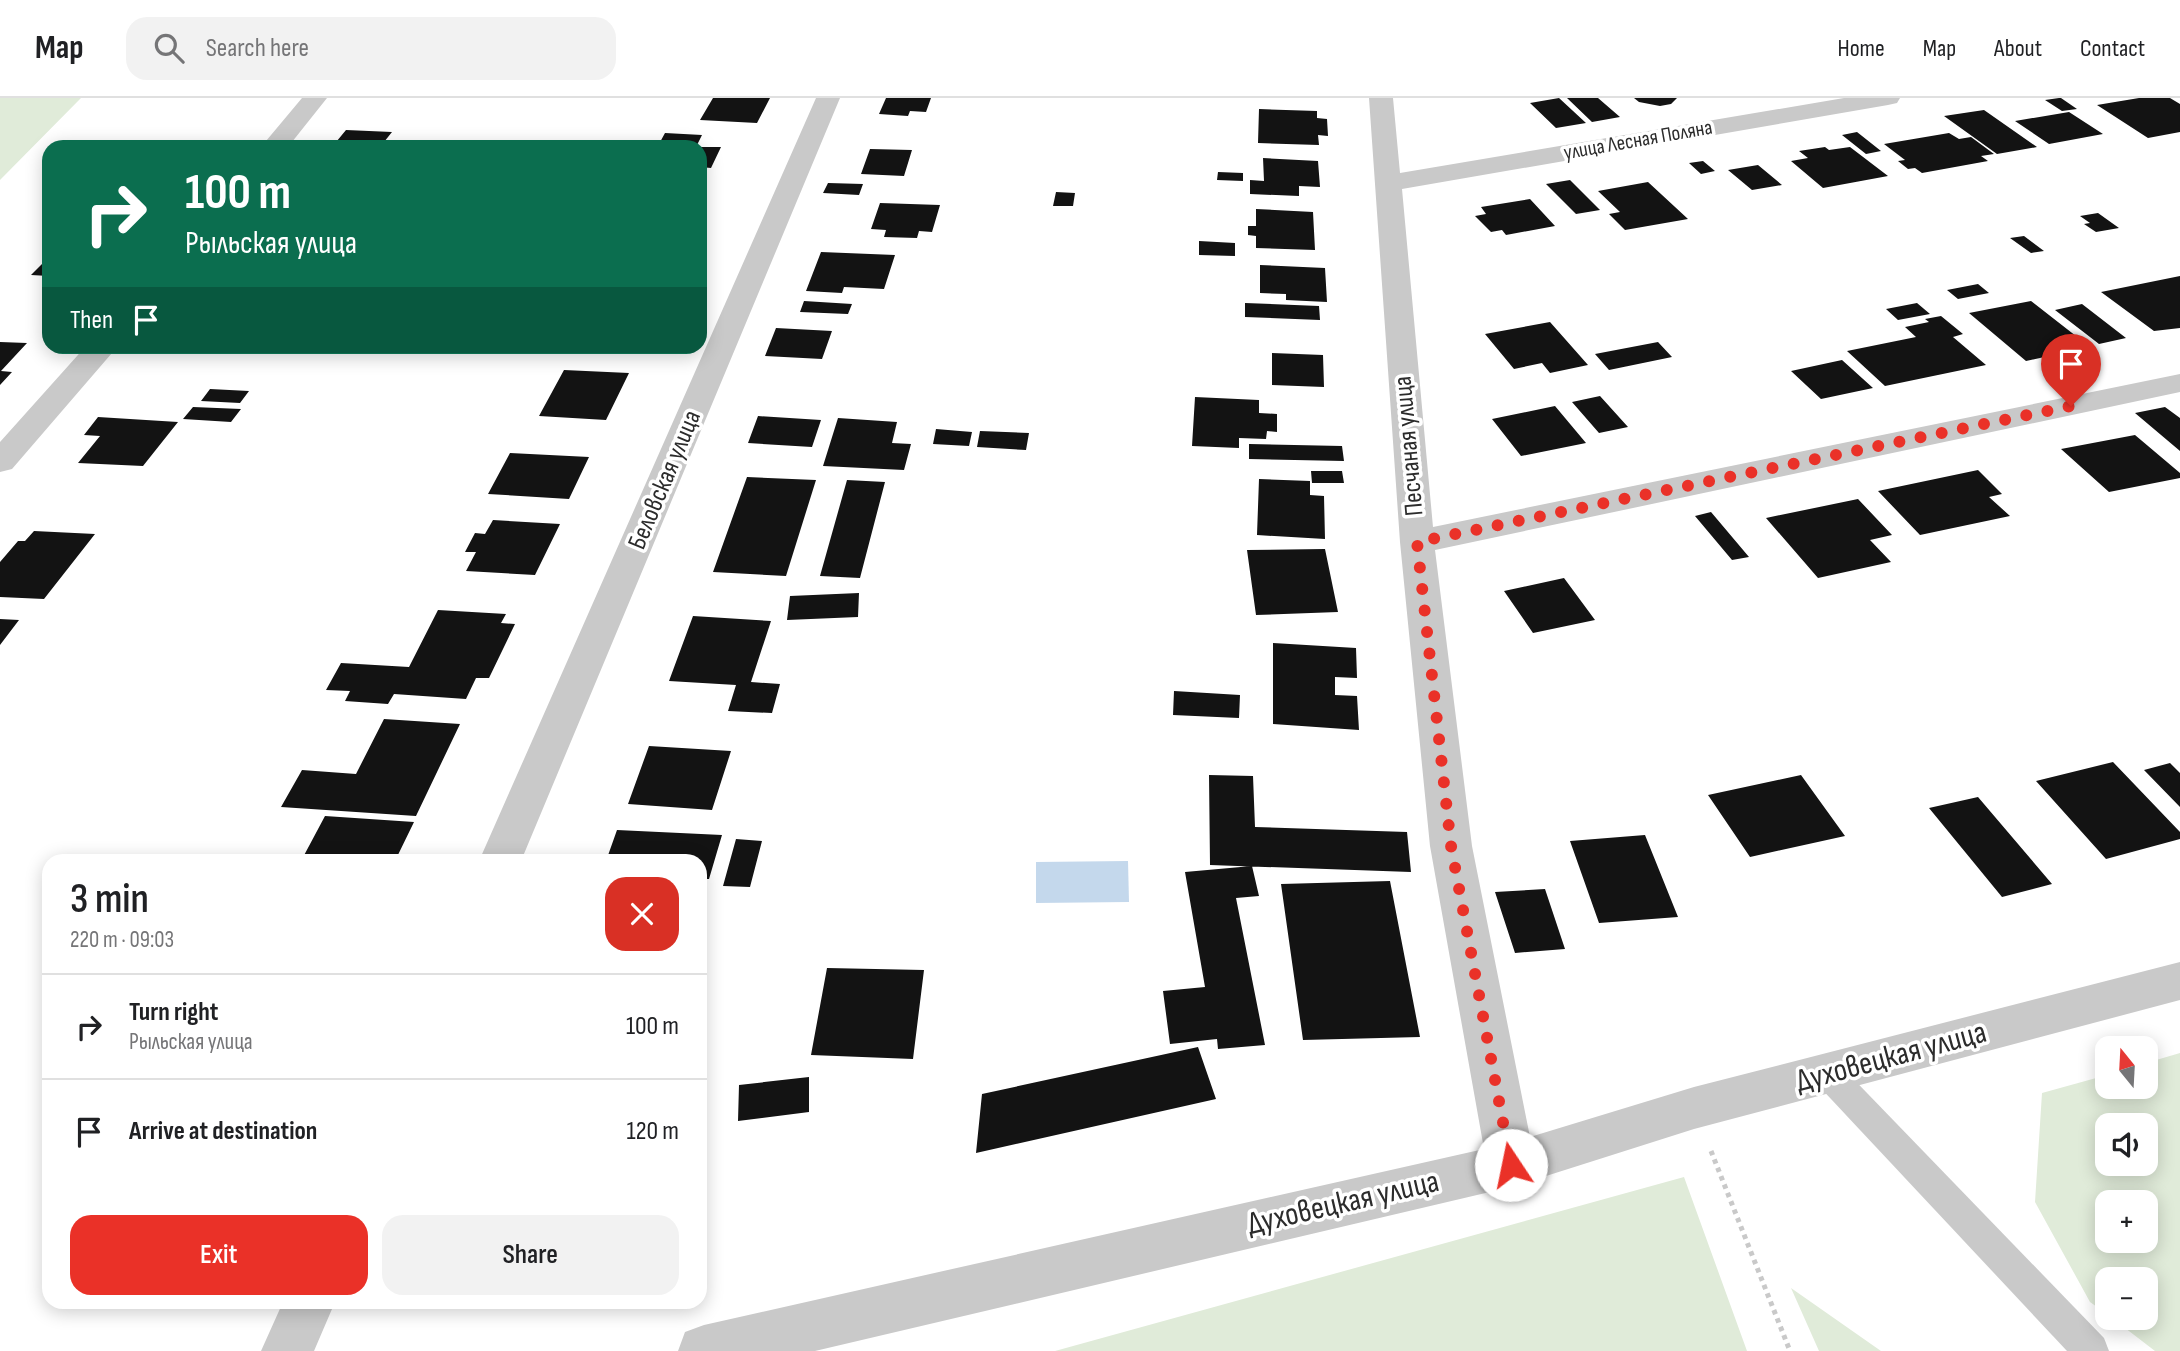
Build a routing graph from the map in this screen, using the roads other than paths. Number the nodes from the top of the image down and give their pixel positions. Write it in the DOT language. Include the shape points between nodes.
graph roads {
  1 [pos="316,98"];
  2 [pos="828,98"];
  3 [pos="1381,98"];
  4 [pos="1888,98"];
  5 [pos="280,140"];
  6 [pos="1388,183"];
  7 [pos="96,354"];
  8 [pos="2180,383"];
  9 [pos="0,462"];
  10 [pos="1417,542"];
  11 [pos="503,854"];
  12 [pos="2180,981"];
  13 [pos="1827,1073"];
  14 [pos="1511,1165"];
  15 [pos="306,1309"];
  16 [pos="287,1351"];
  17 [pos="704,1351"];
  18 [pos="2091,1351"];
  1 -- 5 [label="street"];
  2 -- 11 [label="street, Беловская улица"];
  3 -- 6 [label="street, Песчаная улица"];
  4 -- 6 [label="street, улица Лесная Поляна"];
  6 -- 10 [label="street, Песчаная улица"];
  7 -- 9 [label="street"];
  8 -- 10 [label="street"];
  10 -- 14 [label="street, Песчаная улица" via="1451,846"];
  12 -- 13 [label="street, Духовецкая улица"];
  13 -- 14 [label="street, Духовецкая улица" via="1694,1108"];
  13 -- 18 [label="lane"];
  14 -- 17 [label="street, Духовецкая улица"];
  15 -- 16 [label="street"];
}
